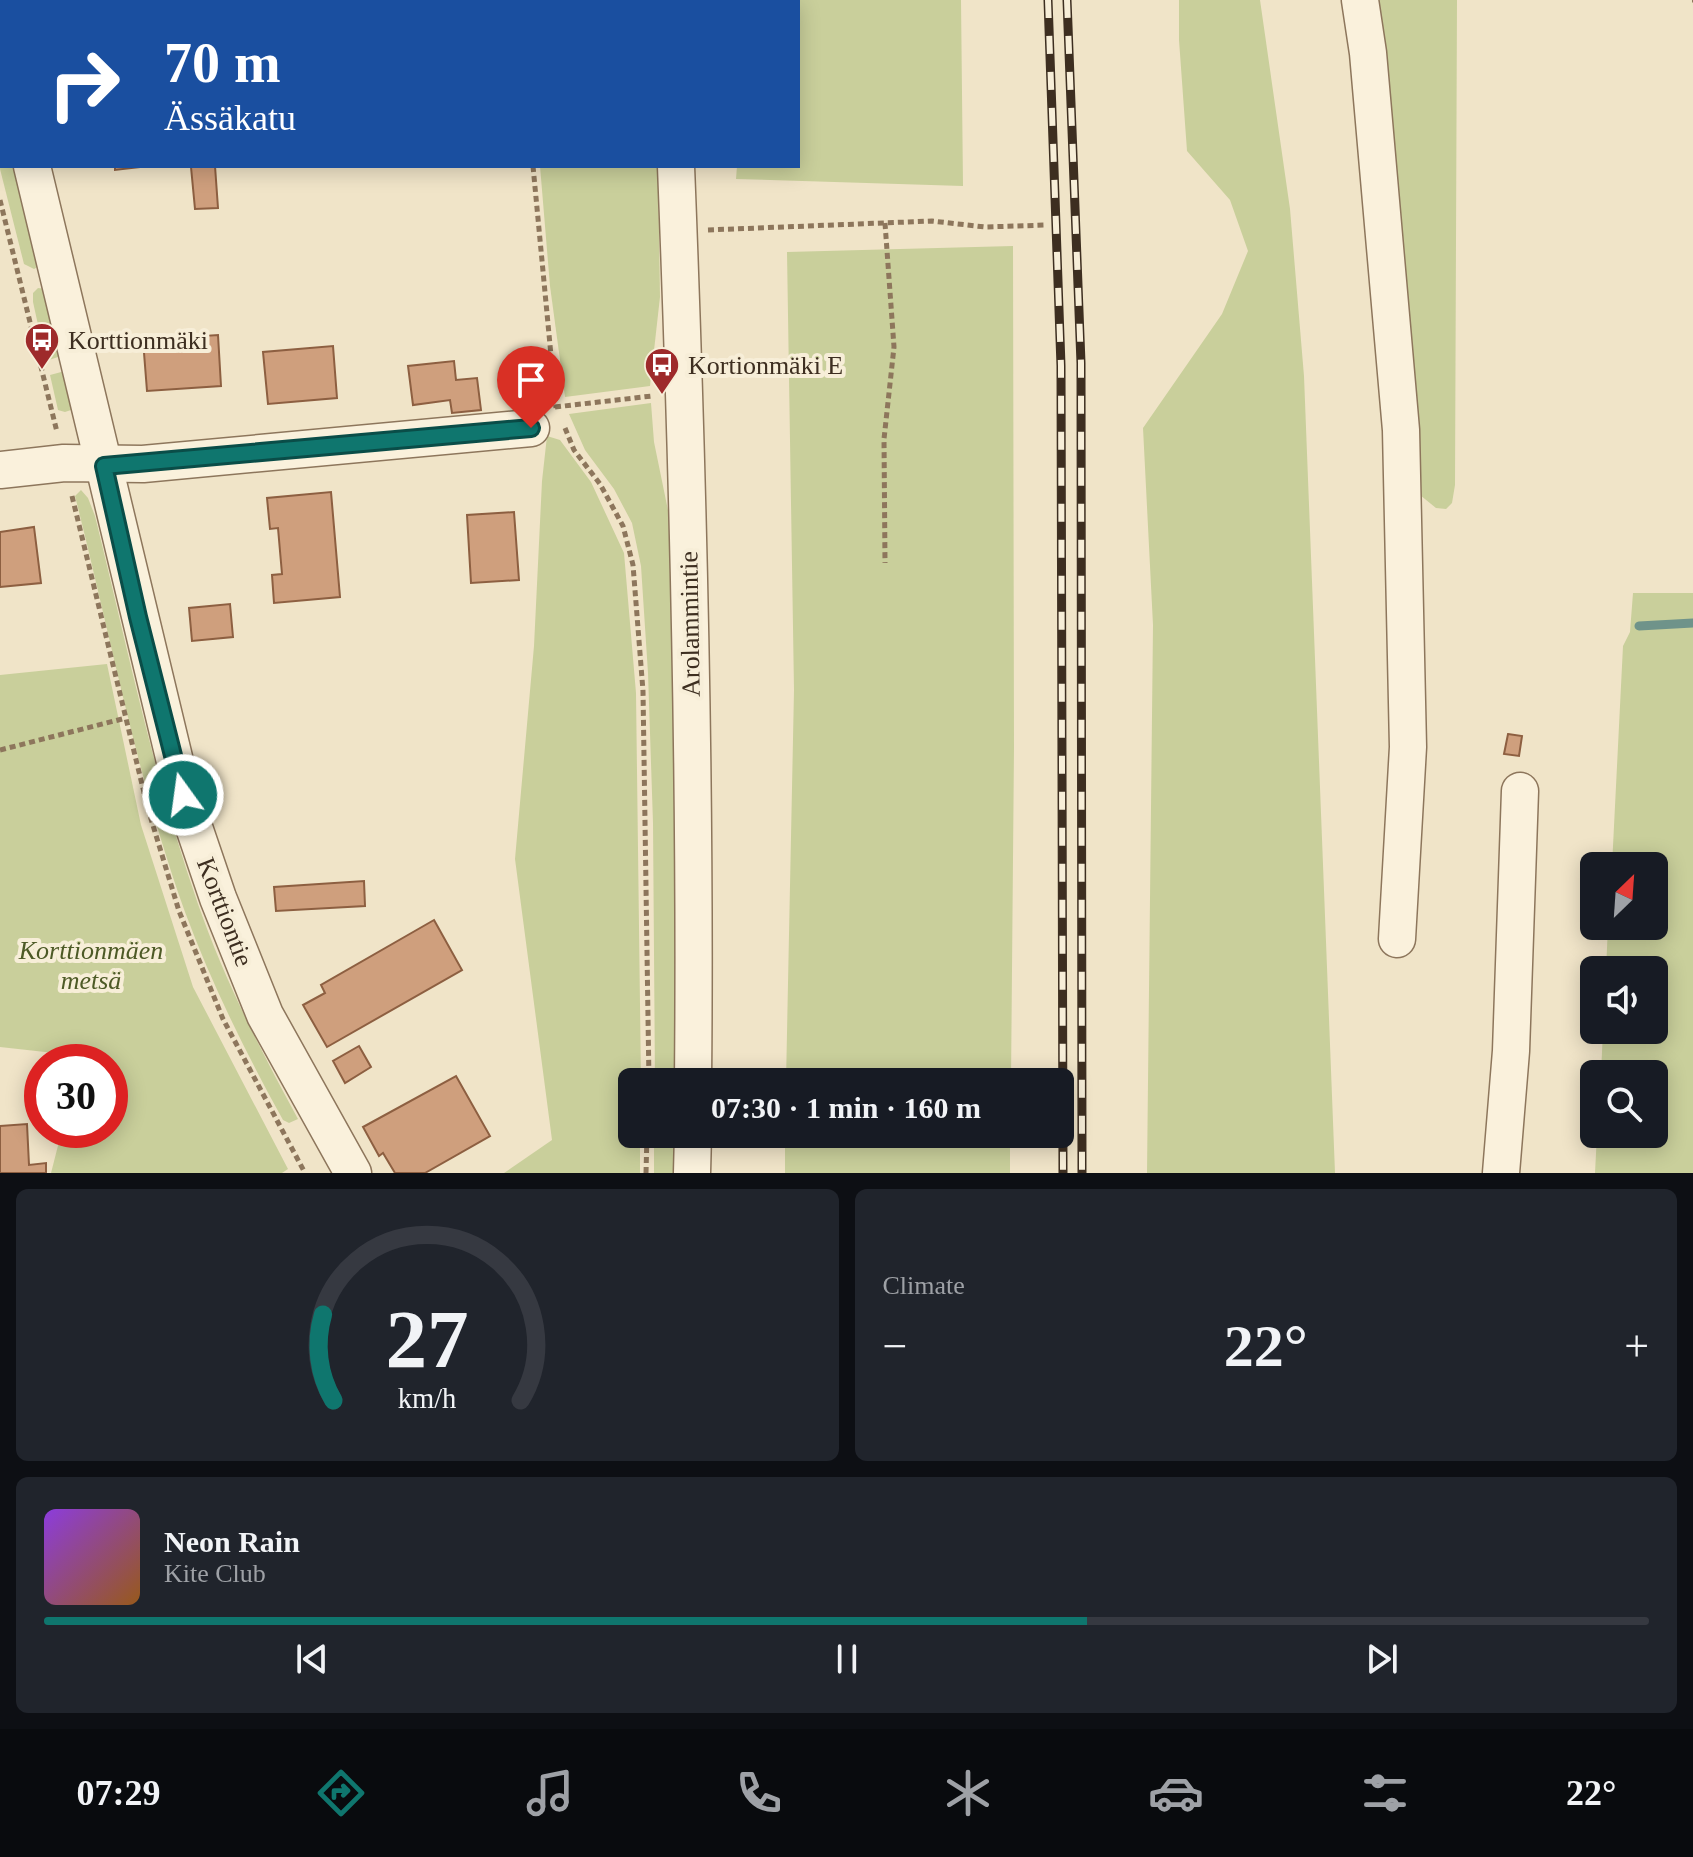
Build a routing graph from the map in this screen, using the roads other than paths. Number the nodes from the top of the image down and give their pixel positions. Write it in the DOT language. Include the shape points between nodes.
graph roads {
  1 [pos="1360,0"];
  2 [pos="32,168"];
  3 [pos="676,168"];
  4 [pos="543,417"];
  5 [pos="104,466"];
  6 [pos="0,470"];
  7 [pos="1520,791"];
  8 [pos="1397,939"];
  9 [pos="693,1068"];
  10 [pos="693,1148"];
  11 [pos="343,1169"];
  12 [pos="692,1173"];
  13 [pos="1501,1173"];
  1 -- 8 [label="street" via="1401,430 1408,747"];
  2 -- 5 [label="street, Korttiontie"];
  3 -- 9 [label="street, Arolammintie" via="692,688"];
  4 -- 5 [label="street"];
  5 -- 6 [label="street" via="64,463"];
  5 -- 11 [label="street, Korttiontie" via="183,795 218,898 265,1015"];
  7 -- 13 [label="street"];
  10 -- 12 [label="street"];
}
